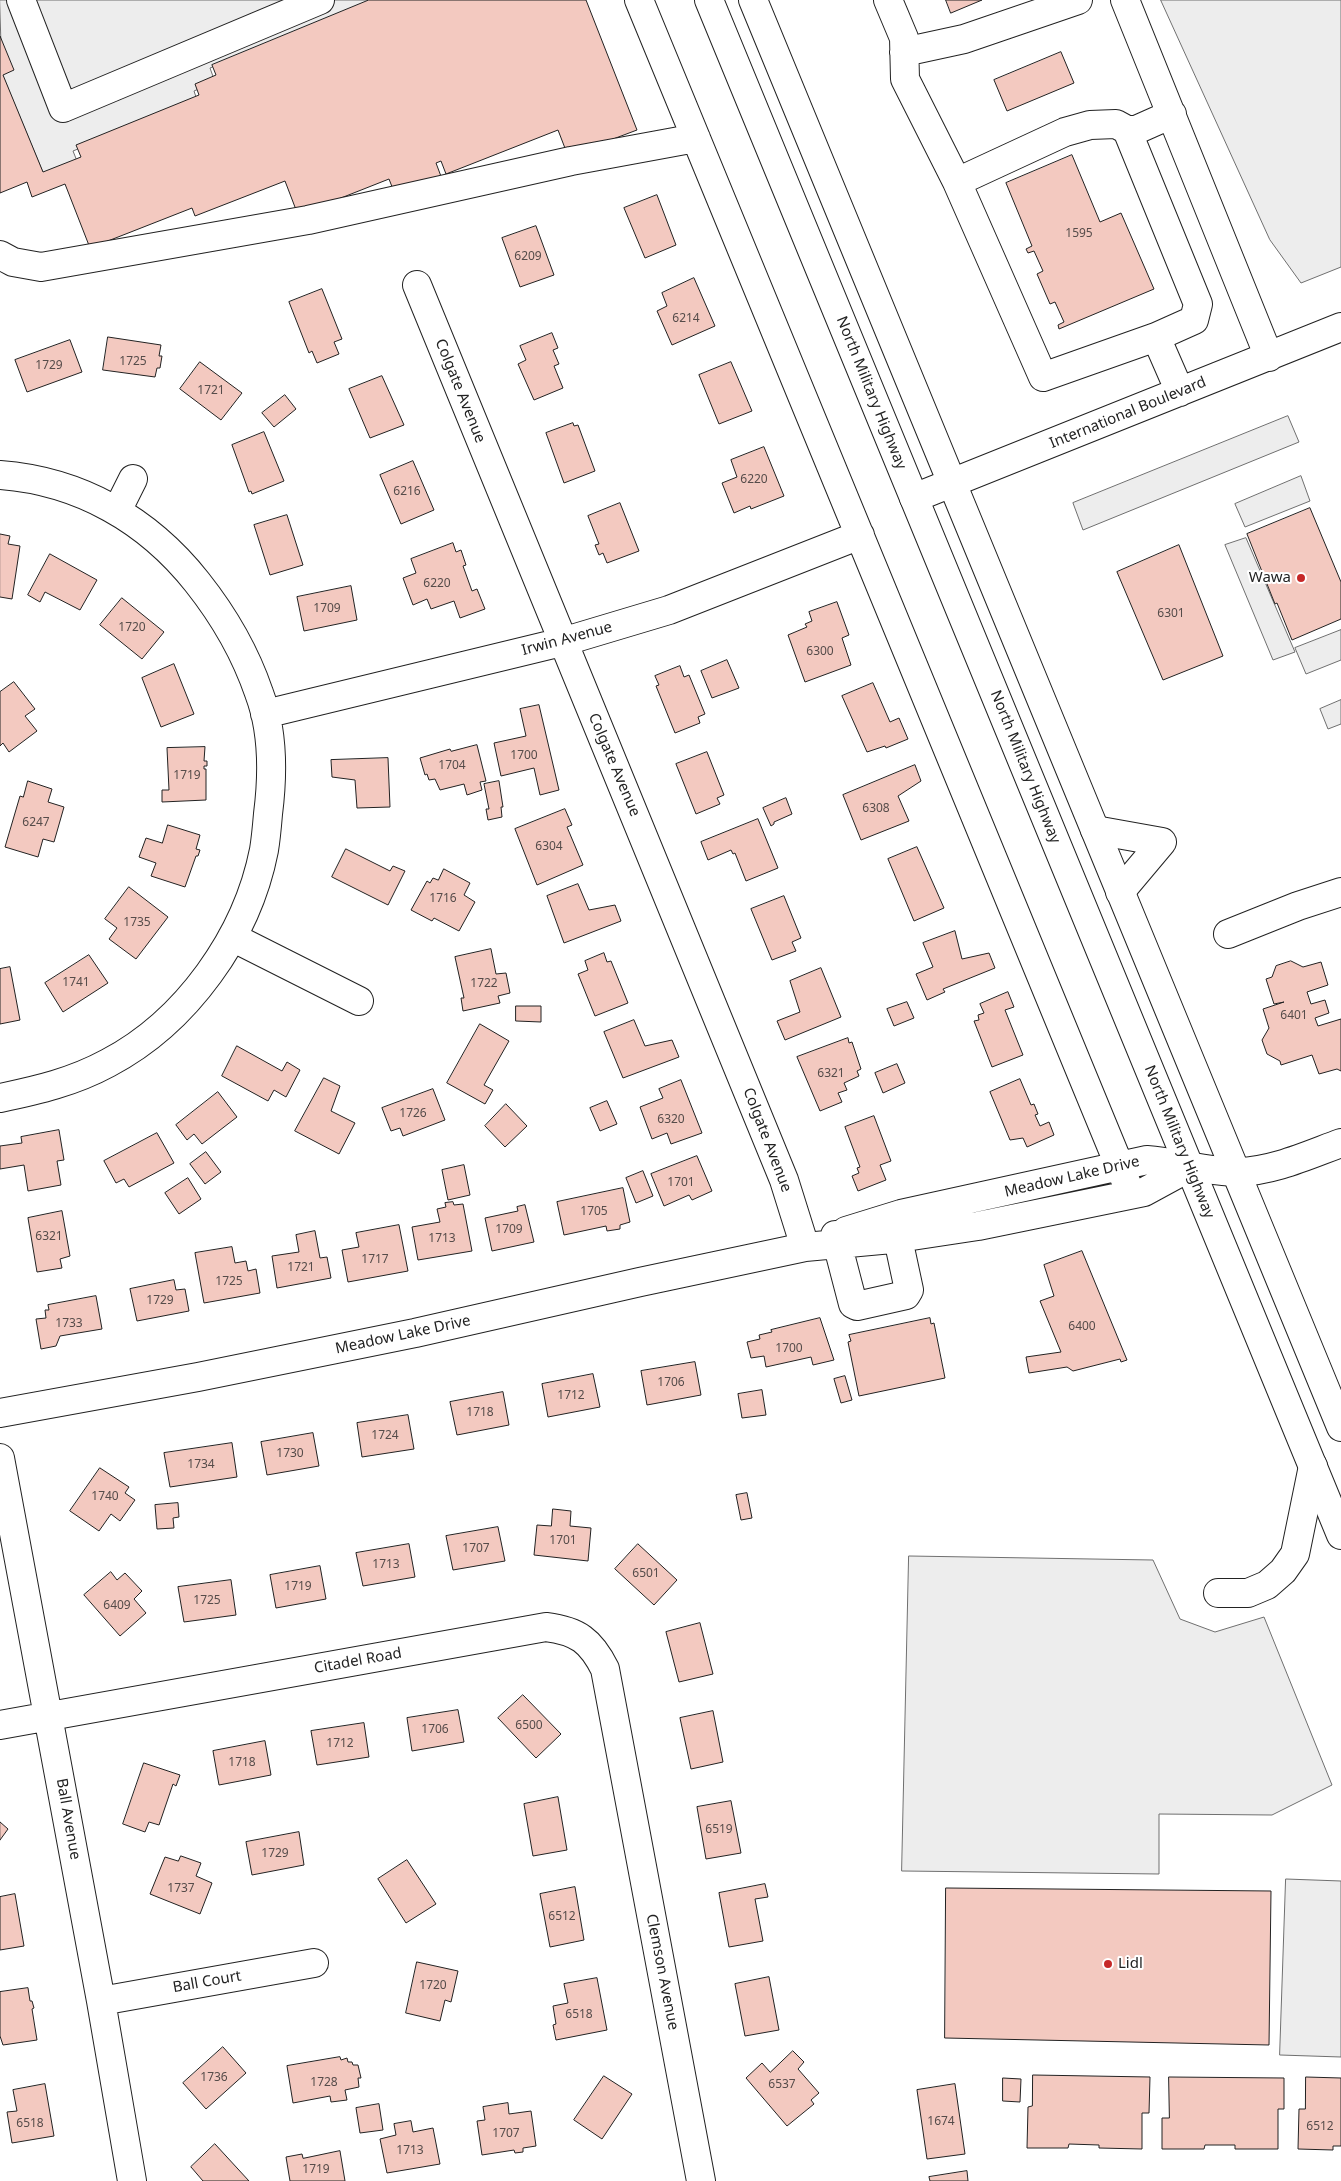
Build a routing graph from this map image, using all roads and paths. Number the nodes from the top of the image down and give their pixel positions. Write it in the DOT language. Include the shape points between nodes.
graph roads {
  1 [pos="21,0"];
  2 [pos="320,0"];
  3 [pos="639,0"];
  4 [pos="709,0"];
  5 [pos="753,0"];
  6 [pos="888,0"];
  7 [pos="1078,0"];
  8 [pos="1125,0"];
  9 [pos="904,52"];
  10 [pos="1172,114"];
  11 [pos="1127,130"];
  12 [pos="696,138"];
  13 [pos="957,182"];
  14 [pos="0,255"];
  15 [pos="417,285"];
  16 [pos="1341,327"];
  17 [pos="1156,337"];
  18 [pos="1269,357"];
  19 [pos="1180,392"];
  20 [pos="0,475"];
  21 [pos="133,479"];
  22 [pos="952,482"];
  23 [pos="914,498"];
  24 [pos="117,511"];
  25 [pos="860,535"];
  26 [pos="562,642"];
  27 [pos="265,714"];
  28 [pos="1095,830"];
  29 [pos="1120,892"];
  30 [pos="1341,892"];
  31 [pos="1228,934"];
  32 [pos="232,937"];
  33 [pos="359,1001"];
  34 [pos="0,1098"];
  35 [pos="1341,1143"];
  36 [pos="1119,1166"];
  37 [pos="1190,1166"];
  38 [pos="1236,1172"];
  39 [pos="1131,1194"];
  40 [pos="896,1227"];
  41 [pos="836,1239"];
  42 [pos="805,1247"];
  43 [pos="0,1413"];
  44 [pos="1341,1427"];
  45 [pos="0,1458"];
  46 [pos="1313,1466"];
  47 [pos="1341,1534"];
  48 [pos="1218,1593"];
  49 [pos="49,1716"];
  50 [pos="0,1725"];
  51 [pos="623,1763"];
  52 [pos="314,1963"];
  53 [pos="101,2001"];
  54 [pos="132,2181"];
  55 [pos="701,2181"];
  1 -- 2 [label="street" via="63,108"];
  3 -- 12 [label="street"];
  4 -- 23 [label="street, North Military Highway"];
  5 -- 22 [label="street"];
  6 -- 9 [label="street" via="904,38"];
  7 -- 9 [label="street" via="964,39"];
  8 -- 10 [label="street"];
  9 -- 13 [label="street" via="905,80"];
  10 -- 11 [label="street" via="1136,130"];
  10 -- 18 [label="street"];
  11 -- 13 [label="street" via="1116,124 1099,124 1065,132"];
  11 -- 17 [label="street" via="1198,304 1194,320"];
  12 -- 14 [label="street" via="571,161 308,220 41,267 12,262"];
  12 -- 25 [label="street"];
  13 -- 17 [label="street" via="1043,377"];
  15 -- 26 [label="street, Colgate Avenue"];
  16 -- 18 [label="street, International Boulevard"];
  17 -- 19 [label="street"];
  18 -- 19 [label="street, International Boulevard"];
  19 -- 22 [label="street, International Boulevard"];
  20 -- 24 [label="street" via="52,484"];
  21 -- 24 [label="street"];
  22 -- 23 [label="street, International Boulevard"];
  22 -- 28 [label="street"];
  23 -- 37 [label="street, North Military Highway"];
  24 -- 27 [label="street" via="149,532 185,566 216,605 241,648"];
  25 -- 26 [label="street, Irwin Avenue" via="669,610"];
  25 -- 36 [label="street"];
  26 -- 27 [label="street, Irwin Avenue"];
  26 -- 42 [label="street, Colgate Avenue" via="781,1171"];
  27 -- 32 [label="street" via="271,789 264,850 252,892"];
  28 -- 29 [label="street"];
  28 -- 29 [label="street" via="1162,842"];
  29 -- 38 [label="street"];
  30 -- 31 [label="street"];
  32 -- 33 [label="street"];
  32 -- 34 [label="street" via="206,977 178,1011 146,1039 79,1078"];
  35 -- 38 [label="street" via="1280,1165"];
  36 -- 37 [label="street, Meadow Lake Drive" via="1147,1160"];
  36 -- 39 [label="street"];
  36 -- 40 [label="street, Meadow Lake Drive"];
  37 -- 38 [label="street"];
  37 -- 39 [label="street, Meadow Lake Drive" via="1144,1192"];
  37 -- 46 [label="street, North Military Highway"];
  38 -- 44 [label="street"];
  39 -- 40 [label="street, Meadow Lake Drive" via="978,1226"];
  40 -- 41 [label="street, Meadow Lake Drive"];
  40 -- 41 [label="street" via="909,1290 906,1295 857,1306 853,1304"];
  41 -- 42 [label="street, Meadow Lake Drive"];
  42 -- 43 [label="street, Meadow Lake Drive" via="406,1335"];
  45 -- 49 [label="street, Ball Avenue"];
  46 -- 47 [label="street, North Military Highway"];
  46 -- 48 [label="street" via="1295,1554 1284,1571 1267,1585 1248,1593"];
  49 -- 50 [label="street, Citadel Road"];
  49 -- 51 [label="street, Citadel Road" via="546,1627 566,1630 583,1638 597,1652 605,1669"];
  49 -- 53 [label="street, Ball Avenue"];
  51 -- 55 [label="street, Clemson Avenue"];
  52 -- 53 [label="street, Ball Court"];
  53 -- 54 [label="street, Ball Avenue"];
}
